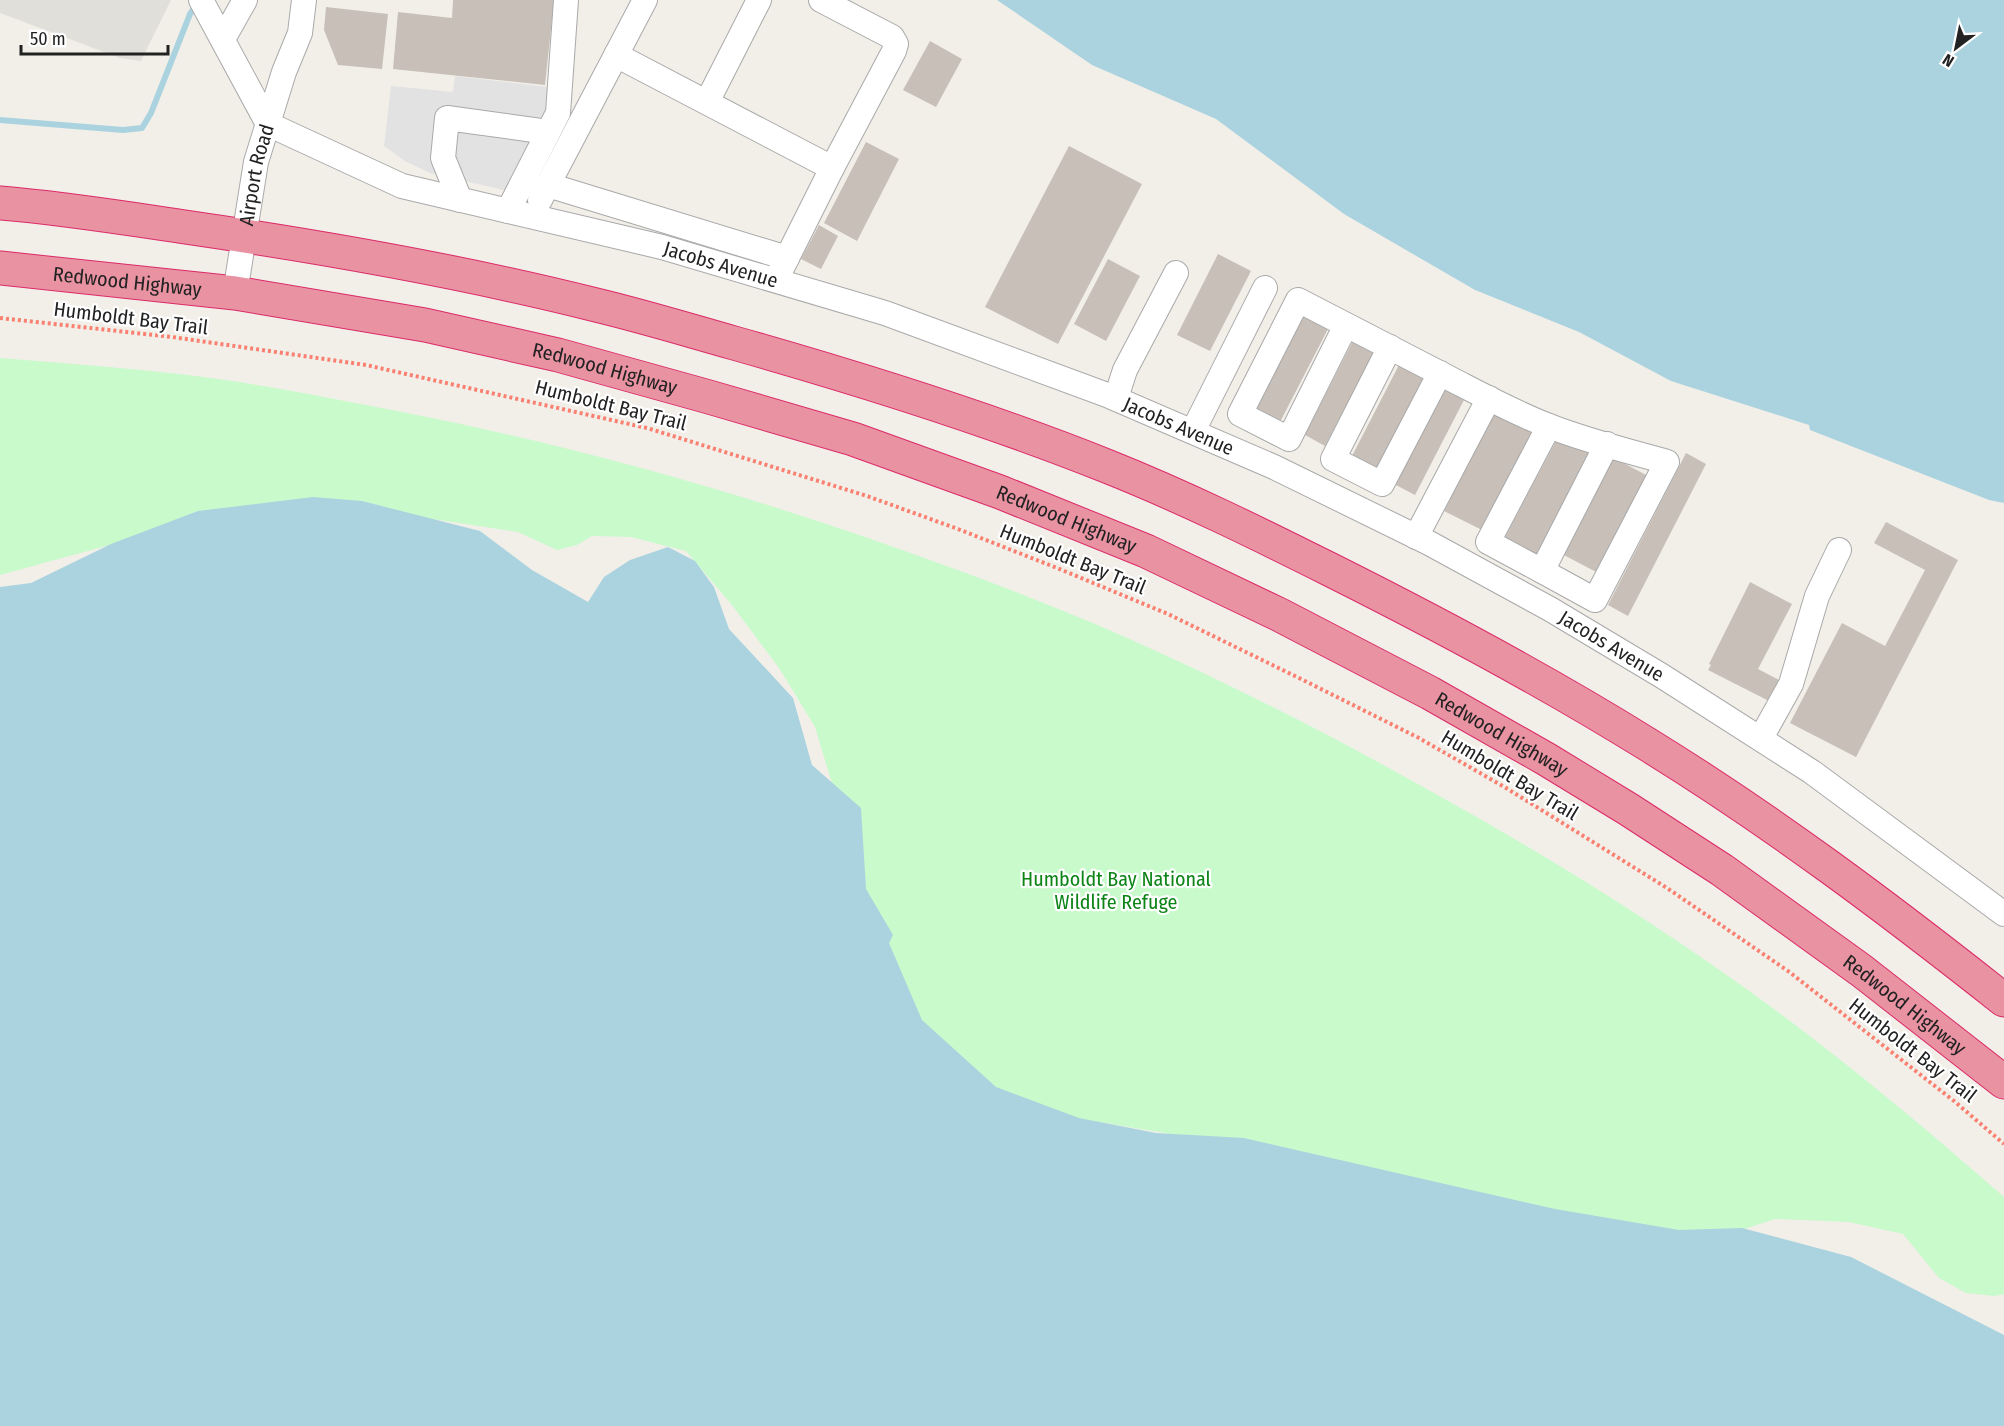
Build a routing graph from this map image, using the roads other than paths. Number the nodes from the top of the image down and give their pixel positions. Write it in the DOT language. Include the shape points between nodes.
graph roads {
  1 [pos="201,0"];
  2 [pos="245,0"];
  3 [pos="304,0"];
  4 [pos="566,0"];
  5 [pos="645,0"];
  6 [pos="759,0"];
  7 [pos="821,0"];
  8 [pos="219,31"];
  9 [pos="616,55"];
  10 [pos="707,102"];
  11 [pos="268,124"];
  12 [pos="549,132"];
  13 [pos="832,168"];
  14 [pos="548,185"];
  15 [pos="460,200"];
  16 [pos="0,202"];
  17 [pos="620,207"];
  18 [pos="507,211"];
  19 [pos="531,217"];
  20 [pos="697,230"];
  21 [pos="244,235"];
  22 [pos="613,236"];
  23 [pos="690,255"];
  24 [pos="787,258"];
  25 [pos="0,268"];
  26 [pos="1176,273"];
  27 [pos="776,280"];
  28 [pos="1265,288"];
  29 [pos="235,293"];
  30 [pos="1346,325"];
  31 [pos="1390,347"];
  32 [pos="1440,373"];
  33 [pos="1116,398"];
  34 [pos="1489,398"];
  35 [pos="1549,426"];
  36 [pos="1193,431"];
  37 [pos="1607,444"];
  38 [pos="1416,537"];
  39 [pos="1839,550"];
  40 [pos="1542,571"];
  41 [pos="1761,738"];
  42 [pos="2004,914"];
  43 [pos="2004,1000"];
  44 [pos="2004,1082"];
  1 -- 8 [label="street, Airport Road"];
  2 -- 8 [label="street"];
  3 -- 11 [label="street" via="300,33"];
  4 -- 12 [label="street" via="558,113"];
  5 -- 9 [label="street"];
  6 -- 10 [label="street"];
  7 -- 13 [label="street" via="892,37 896,44"];
  8 -- 11 [label="street, Airport Road"];
  9 -- 10 [label="street"];
  9 -- 14 [label="street"];
  10 -- 13 [label="street"];
  11 -- 15 [label="street, Jacobs Avenue" via="402,186"];
  11 -- 21 [label="street, Airport Road" via="256,162"];
  12 -- 15 [label="street" via="447,118 443,158"];
  12 -- 18 [label="street"];
  13 -- 24 [label="street"];
  14 -- 17 [label="street"];
  14 -- 19 [label="street"];
  15 -- 18 [label="street, Jacobs Avenue"];
  16 -- 21 [label="highway"];
  17 -- 20 [label="street"];
  17 -- 22 [label="street"];
  18 -- 19 [label="street, Jacobs Avenue"];
  19 -- 22 [label="street, Jacobs Avenue"];
  20 -- 23 [label="street"];
  20 -- 24 [label="street"];
  21 -- 29 [label="street, Airport Road"];
  21 -- 43 [label="highway" via="419,265 596,305 826,369 981,419 1112,468 1244,526 1394,601 1516,666 1648,744 1796,842"];
  22 -- 23 [label="street, Jacobs Avenue"];
  23 -- 27 [label="street, Jacobs Avenue"];
  24 -- 27 [label="street"];
  25 -- 29 [label="highway, Redwood Highway"];
  26 -- 33 [label="street" via="1125,370"];
  27 -- 33 [label="street, Jacobs Avenue" via="885,313"];
  28 -- 36 [label="street"];
  29 -- 44 [label="highway, Redwood Highway" via="425,325 558,355 710,397 853,439 1146,551 1419,687 1628,809 1797,924"];
  30 -- 30 [label="street" via="1298,300 1240,414 1289,439"];
  30 -- 31 [label="street"];
  31 -- 32 [label="street"];
  31 -- 32 [label="street" via="1333,459 1382,484"];
  32 -- 34 [label="street"];
  33 -- 36 [label="street, Jacobs Avenue"];
  34 -- 35 [label="street"];
  34 -- 38 [label="street"];
  35 -- 37 [label="street"];
  35 -- 40 [label="street" via="1488,542"];
  36 -- 38 [label="street, Jacobs Avenue"];
  37 -- 40 [label="street"];
  37 -- 40 [label="street" via="1667,462 1595,600"];
  38 -- 41 [label="street, Jacobs Avenue" via="1550,609"];
  39 -- 41 [label="street" via="1816,596 1791,684"];
  41 -- 42 [label="street, Jacobs Avenue"];
}
